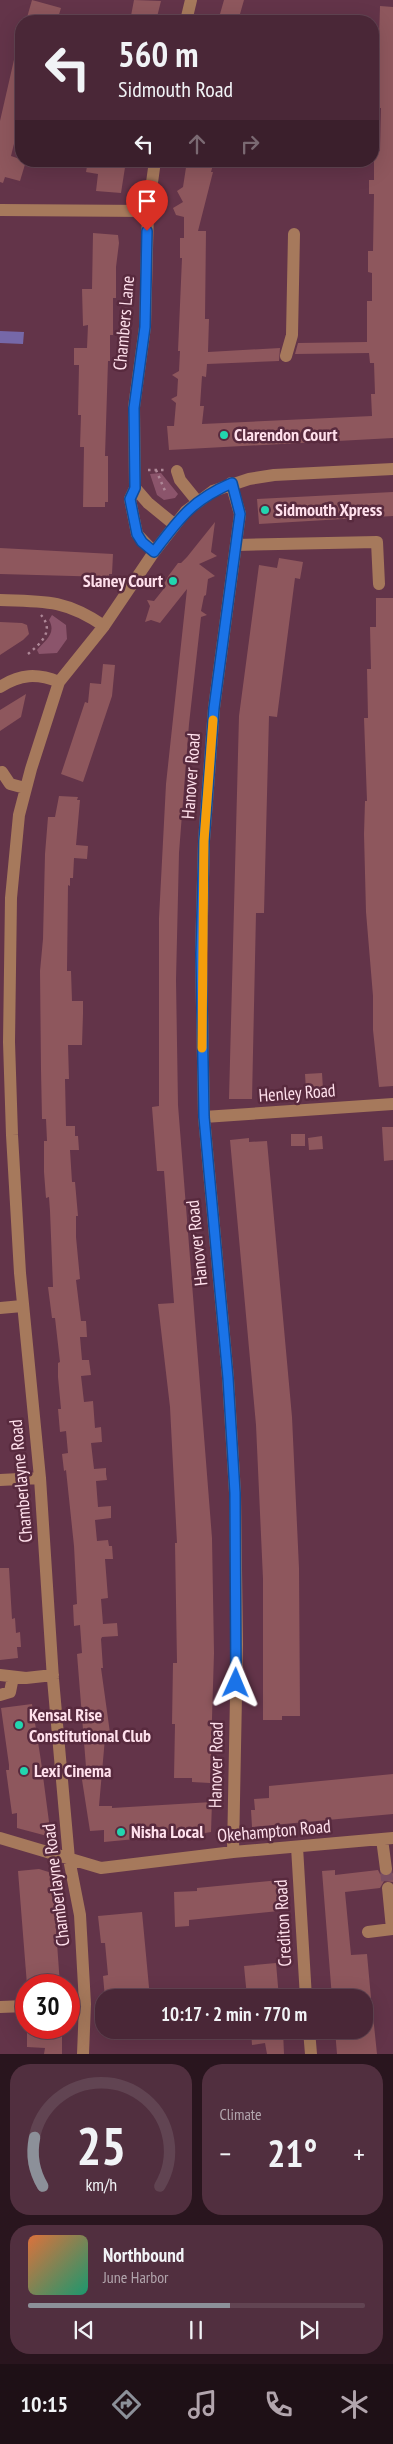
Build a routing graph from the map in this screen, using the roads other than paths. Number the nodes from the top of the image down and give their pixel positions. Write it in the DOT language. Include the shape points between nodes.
graph roads {
  1 [pos="191,0"];
  2 [pos="187,15"];
  3 [pos="154,167"];
  4 [pos="0,210"];
  5 [pos="148,211"];
  6 [pos="294,234"];
  7 [pos="286,356"];
  8 [pos="393,469"];
  9 [pos="173,471"];
  10 [pos="232,483"];
  11 [pos="135,488"];
  12 [pos="197,501"];
  13 [pos="148,503"];
  14 [pos="132,513"];
  15 [pos="175,525"];
  16 [pos="236,545"];
  17 [pos="154,552"];
  18 [pos="379,584"];
  19 [pos="0,600"];
  20 [pos="104,626"];
  21 [pos="59,682"];
  22 [pos="0,687"];
  23 [pos="2,772"];
  24 [pos="25,788"];
  25 [pos="393,1104"];
  26 [pos="204,1117"];
  27 [pos="6,1136"];
  28 [pos="22,1306"];
  29 [pos="0,1308"];
  30 [pos="40,1478"];
  31 [pos="0,1480"];
  32 [pos="0,1675"];
  33 [pos="53,1675"];
  34 [pos="13,1677"];
  35 [pos="0,1695"];
  36 [pos="0,1838"];
  37 [pos="388,1838"];
  38 [pos="297,1847"];
  39 [pos="233,1852"];
  40 [pos="69,1859"];
  41 [pos="386,1869"];
  42 [pos="388,1888"];
  43 [pos="368,1932"];
  44 [pos="305,1989"];
  45 [pos="80,2004"];
  46 [pos="85,2004"];
  47 [pos="0,2006"];
  48 [pos="15,2006"];
  49 [pos="310,2039"];
  50 [pos="83,2054"];
  51 [pos="311,2054"];
  1 -- 2 [label="street"];
  3 -- 5 [label="street, Chambers Lane"];
  4 -- 5 [label="street"];
  5 -- 11 [label="street, Chambers Lane" via="145,327 134,415"];
  6 -- 7 [label="street" via="292,335"];
  8 -- 10 [label="street" via="274,475"];
  9 -- 12 [label="street"];
  10 -- 12 [label="street"];
  10 -- 16 [label="street, Hanover Road" via="240,514"];
  11 -- 13 [label="street"];
  11 -- 14 [label="street, Chambers Lane" via="130,499"];
  12 -- 15 [label="street, Chamberlayne Road"];
  13 -- 14 [label="street"];
  13 -- 15 [label="street"];
  14 -- 17 [label="street, Chambers Lane" via="137,534"];
  15 -- 17 [label="street, Chamberlayne Road"];
  16 -- 18 [label="street" via="377,542"];
  16 -- 26 [label="street, Hanover Road" via="214,708 204,841 201,954"];
  17 -- 20 [label="street, Chamberlayne Road"];
  19 -- 20 [label="street" via="64,604"];
  20 -- 21 [label="street, Chamberlayne Road"];
  21 -- 22 [label="street" via="29,675"];
  21 -- 24 [label="street, Chamberlayne Road"];
  23 -- 24 [label="street" via="10,784"];
  24 -- 27 [label="street, Chamberlayne Road" via="19,814 11,898"];
  25 -- 26 [label="street, Henley Road"];
  26 -- 39 [label="street, Hanover Road" via="235,1493 237,1644"];
  27 -- 28 [label="street, Chamberlayne Road"];
  28 -- 29 [label="street"];
  28 -- 30 [label="street, Chamberlayne Road"];
  30 -- 31 [label="street"];
  30 -- 33 [label="street, Chamberlayne Road"];
  32 -- 34 [label="street"];
  33 -- 34 [label="street"];
  33 -- 40 [label="street, Chamberlayne Road"];
  34 -- 35 [label="street" via="10,1692"];
  36 -- 40 [label="street, Okehampton Road"];
  37 -- 38 [label="street, Okehampton Road"];
  37 -- 41 [label="street"];
  38 -- 39 [label="street, Okehampton Road"];
  38 -- 44 [label="street, Crediton Road"];
  39 -- 40 [label="street, Okehampton Road" via="101,1868"];
  40 -- 46 [label="street, Chamberlayne Road" via="80,1915"];
  42 -- 43 [label="street" via="392,1929"];
  45 -- 46 [label="street"];
  46 -- 50 [label="street, Chamberlayne Road"];
  47 -- 48 [label="street"];
  49 -- 51 [label="street"];
}
